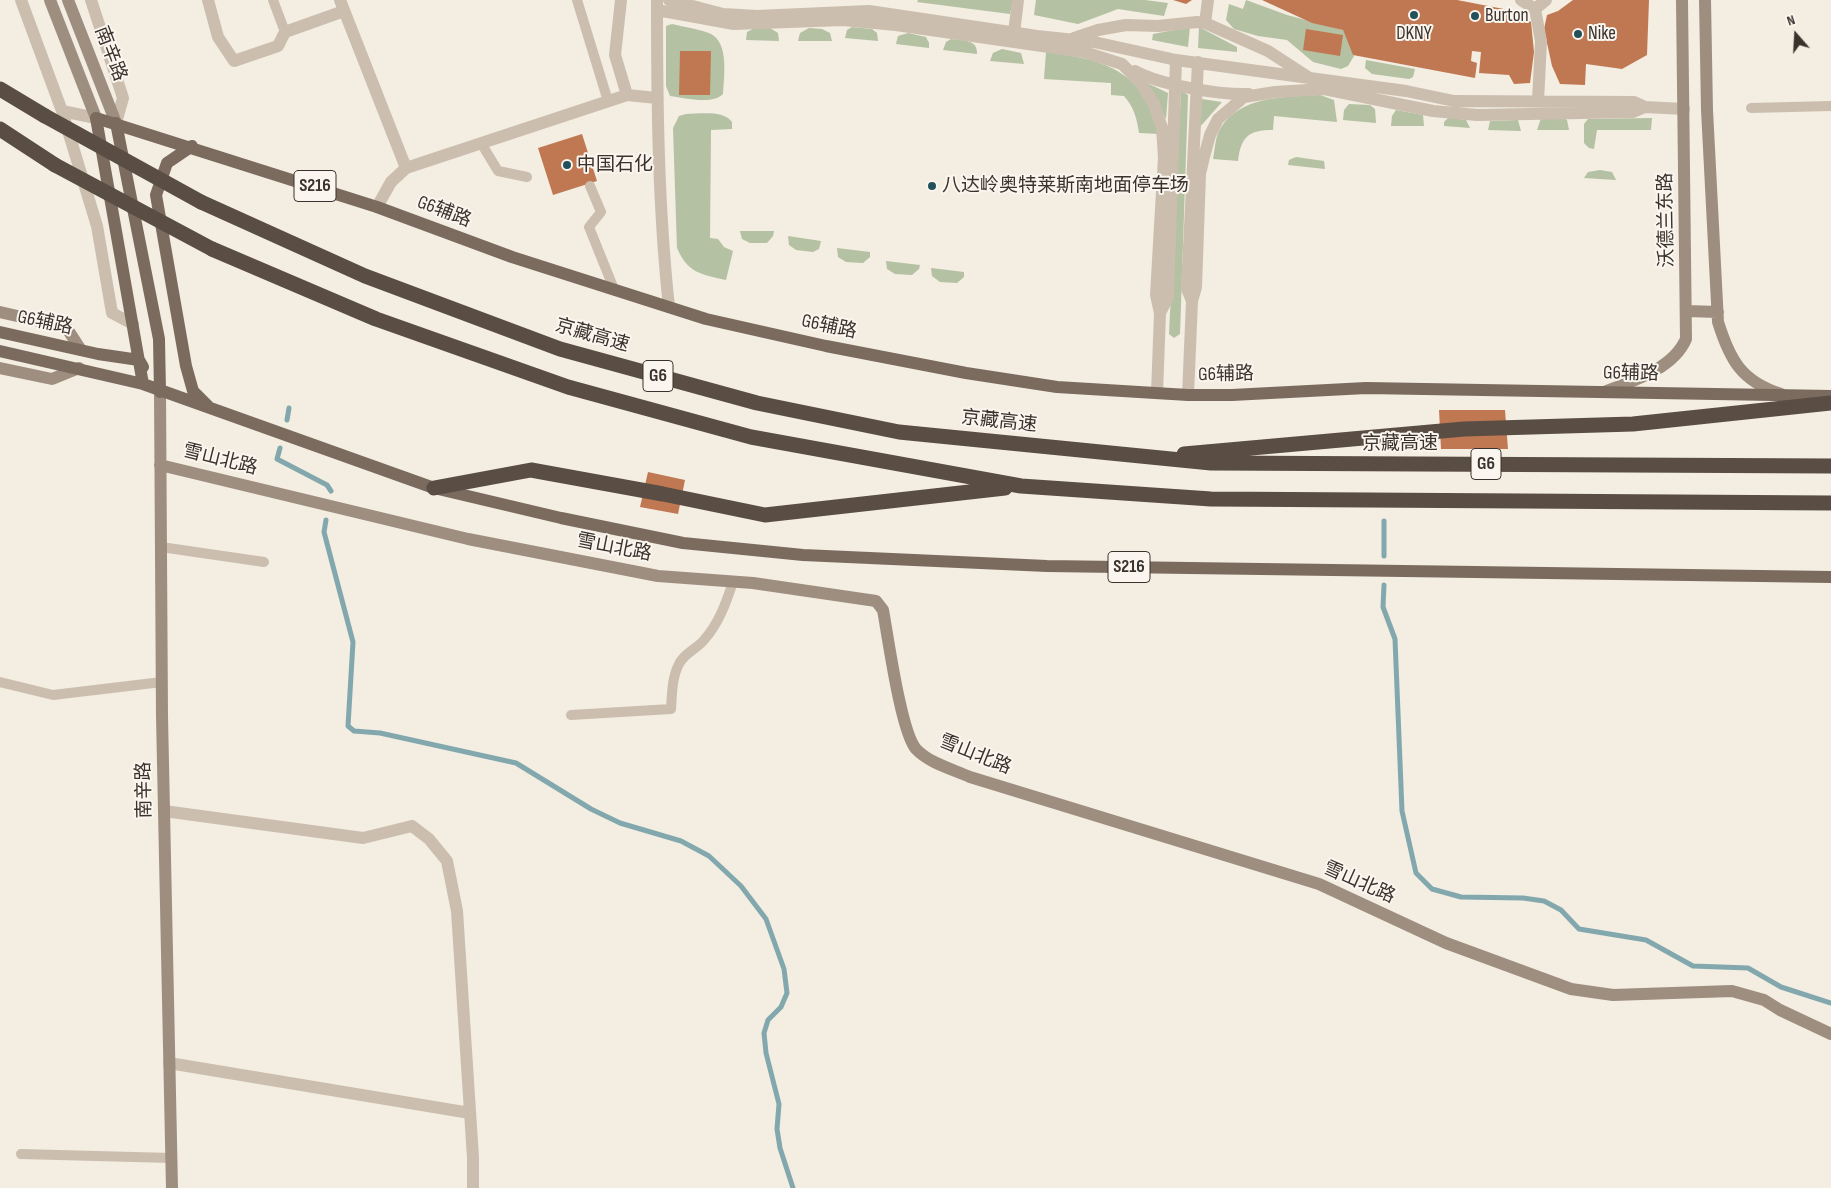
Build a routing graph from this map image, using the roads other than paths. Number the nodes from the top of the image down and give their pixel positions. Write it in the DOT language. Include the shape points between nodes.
graph roads {
  1 [pos="22,0"];
  2 [pos="50,0"];
  3 [pos="68,0"];
  4 [pos="91,0"];
  5 [pos="208,0"];
  6 [pos="273,0"];
  7 [pos="576,0"];
  8 [pos="621,0"];
  9 [pos="670,0"];
  10 [pos="1018,0"];
  11 [pos="1208,0"];
  12 [pos="1520,0"];
  13 [pos="1546,0"];
  14 [pos="1682,0"];
  15 [pos="1705,0"];
  16 [pos="342,5"];
  17 [pos="657,5"];
  18 [pos="1535,9"];
  19 [pos="1205,24"];
  20 [pos="285,32"];
  21 [pos="1013,38"];
  22 [pos="1068,40"];
  23 [pos="1176,60"];
  24 [pos="1198,62"];
  25 [pos="1122,64"];
  26 [pos="1310,78"];
  27 [pos="1175,84"];
  28 [pos="1196,87"];
  29 [pos="0,89"];
  30 [pos="1252,94"];
  31 [pos="627,95"];
  32 [pos="657,98"];
  33 [pos="1538,101"];
  34 [pos="608,102"];
  35 [pos="1831,106"];
  36 [pos="1570,107"];
  37 [pos="1751,108"];
  38 [pos="1684,109"];
  39 [pos="62,111"];
  40 [pos="96,118"];
  41 [pos="116,123"];
  42 [pos="0,129"];
  43 [pos="481,143"];
  44 [pos="192,146"];
  45 [pos="406,168"];
  46 [pos="527,177"];
  47 [pos="590,186"];
  48 [pos="377,206"];
  49 [pos="614,289"];
  50 [pos="1192,301"];
  51 [pos="669,307"];
  52 [pos="0,312"];
  53 [pos="1687,312"];
  54 [pos="1718,312"];
  55 [pos="1160,313"];
  56 [pos="133,324"];
  57 [pos="0,332"];
  58 [pos="81,350"];
  59 [pos="0,351"];
  60 [pos="139,360"];
  61 [pos="0,368"];
  62 [pos="78,368"];
  63 [pos="143,384"];
  64 [pos="160,392"];
  65 [pos="1604,392"];
  66 [pos="1157,393"];
  67 [pos="1188,395"];
  68 [pos="1788,396"];
  69 [pos="1831,396"];
  70 [pos="1831,403"];
  71 [pos="209,407"];
  72 [pos="1140,457"];
  73 [pos="160,465"];
  74 [pos="1831,466"];
  75 [pos="1022,486"];
  76 [pos="434,488"];
  77 [pos="1831,503"];
  78 [pos="161,547"];
  79 [pos="264,562"];
  80 [pos="1831,577"];
  81 [pos="733,582"];
  82 [pos="0,682"];
  83 [pos="162,682"];
  84 [pos="570,715"];
  85 [pos="164,811"];
  86 [pos="1831,1034"];
  87 [pos="169,1063"];
  88 [pos="470,1113"];
  89 [pos="21,1154"];
  90 [pos="171,1158"];
  91 [pos="172,1188"];
  92 [pos="473,1188"];
  1 -- 39 [label="street"];
  2 -- 40 [label="street, 南辛路"];
  3 -- 41 [label="street, 南辛路"];
  4 -- 41 [label="street" via="123,98"];
  5 -- 20 [label="street" via="218,37 234,61 278,46"];
  6 -- 20 [label="lane"];
  7 -- 34 [label="lane"];
  8 -- 31 [label="street" via="615,55"];
  9 -- 21 [label="street" via="723,14 756,16 869,11"];
  10 -- 21 [label="street"];
  11 -- 19 [label="street"];
  12 -- 18 [label="street"];
  13 -- 18 [label="street"];
  14 -- 38 [label="street, 沃德兰东路"];
  15 -- 54 [label="street" via="1707,110"];
  16 -- 20 [label="street"];
  16 -- 45 [label="street"];
  17 -- 21 [label="street" via="734,24 843,20"];
  17 -- 32 [label="street"];
  18 -- 33 [label="street" via="1541,41"];
  19 -- 22 [label="street" via="1120,26"];
  19 -- 26 [label="street" via="1268,51"];
  21 -- 22 [label="street" via="1037,36"];
  21 -- 25 [label="street" via="1084,52"];
  22 -- 23 [label="street" via="1094,42"];
  23 -- 24 [label="street"];
  23 -- 27 [label="street"];
  24 -- 26 [label="street"];
  24 -- 28 [label="street"];
  25 -- 27 [label="street" via="1146,77"];
  25 -- 55 [label="street" via="1140,82 1154,104 1162,128 1164,157 1156,295"];
  26 -- 33 [label="street" via="1454,101"];
  27 -- 28 [label="street"];
  27 -- 55 [label="street" via="1168,296"];
  28 -- 30 [label="street"];
  28 -- 50 [label="street" via="1187,289"];
  29 -- 72 [label="highway, 京藏高速 / G6, bridge" via="201,202 365,276 560,349 757,403 899,432"];
  30 -- 36 [label="street" via="1324,88 1434,111 1477,115"];
  30 -- 50 [label="street" via="1222,115 1210,135 1200,174 1196,286"];
  31 -- 32 [label="street"];
  31 -- 34 [label="street"];
  32 -- 51 [label="street"];
  33 -- 36 [label="street"];
  34 -- 43 [label="street"];
  35 -- 37 [label="lane"];
  36 -- 38 [label="street" via="1633,112 1645,107"];
  38 -- 53 [label="street, 沃德兰东路"];
  39 -- 40 [label="street"];
  39 -- 56 [label="street" via="97,226 112,314"];
  40 -- 41 [label="main road, G6辅路 / S216"];
  40 -- 56 [label="main road"];
  41 -- 44 [label="main road, G6辅路 / S216"];
  41 -- 64 [label="main road" via="159,340"];
  42 -- 75 [label="highway, bridge" via="55,165 212,249 376,319 568,387 752,437"];
  43 -- 45 [label="street"];
  43 -- 46 [label="lane" via="498,171"];
  44 -- 48 [label="main road, G6辅路 / S216"];
  44 -- 71 [label="main road" via="167,163 156,195 186,366 193,391"];
  45 -- 48 [label="street" via="391,182"];
  47 -- 49 [label="lane" via="601,212 589,228"];
  48 -- 49 [label="main road, G6辅路 / S216" via="512,257"];
  49 -- 51 [label="main road, G6辅路 / S216"];
  50 -- 67 [label="street"];
  51 -- 66 [label="main road, G6辅路 / S216" via="706,319 826,346 966,373 1057,387"];
  52 -- 58 [label="street, G6辅路" via="66,327"];
  53 -- 54 [label="street"];
  53 -- 65 [label="street, 沃德兰东路" via="1686,339 1680,352 1660,367"];
  54 -- 68 [label="street" via="1727,350 1744,374 1762,387"];
  55 -- 66 [label="street"];
  56 -- 60 [label="main road"];
  57 -- 58 [label="main road, G6辅路"];
  58 -- 60 [label="main road, G6辅路"];
  59 -- 62 [label="main road, G6辅路 / S216"];
  60 -- 63 [label="main road"];
  60 -- 64 [label="main road"];
  61 -- 62 [label="street" via="52,379"];
  62 -- 63 [label="main road, G6辅路 / S216"];
  63 -- 64 [label="main road, G6辅路 / S216"];
  64 -- 71 [label="main road, G6辅路 / S216"];
  64 -- 73 [label="street, 南辛路"];
  65 -- 67 [label="main road, G6辅路 / S216" via="1366,388 1232,396"];
  65 -- 68 [label="main road, G6辅路 / S216"];
  66 -- 67 [label="main road, G6辅路 / S216"];
  68 -- 69 [label="main road, G6辅路 / S216"];
  70 -- 72 [label="highway" via="1633,424 1464,429"];
  71 -- 76 [label="main road, G6辅路 / S216"];
  72 -- 74 [label="highway, 京藏高速 / G6" via="1211,463"];
  73 -- 78 [label="street, 南辛路"];
  73 -- 81 [label="street, 雪山北路" via="468,539 658,576"];
  75 -- 76 [label="highway" via="764,515 531,470"];
  75 -- 77 [label="highway" via="1211,499"];
  76 -- 80 [label="main road, G6辅路 / S216" via="683,542 803,555 1047,566"];
  78 -- 79 [label="lane"];
  78 -- 83 [label="street, 南辛路"];
  81 -- 84 [label="lane" via="716,624 704,642 680,662 675,673 671,709"];
  81 -- 86 [label="street, 雪山北路" via="876,601 883,610 903,717 915,748 929,759 970,777 1319,884 1446,943 1571,989 1612,995 1732,991 1764,1000"];
  82 -- 83 [label="lane" via="53,695"];
  83 -- 85 [label="street, 南辛路"];
  85 -- 87 [label="street, 南辛路"];
  85 -- 88 [label="street" via="363,838 412,826 429,839 447,861 457,911"];
  87 -- 88 [label="street"];
  87 -- 90 [label="street, 南辛路"];
  88 -- 92 [label="street"];
  89 -- 90 [label="lane"];
  90 -- 91 [label="street, 南辛路"];
}
